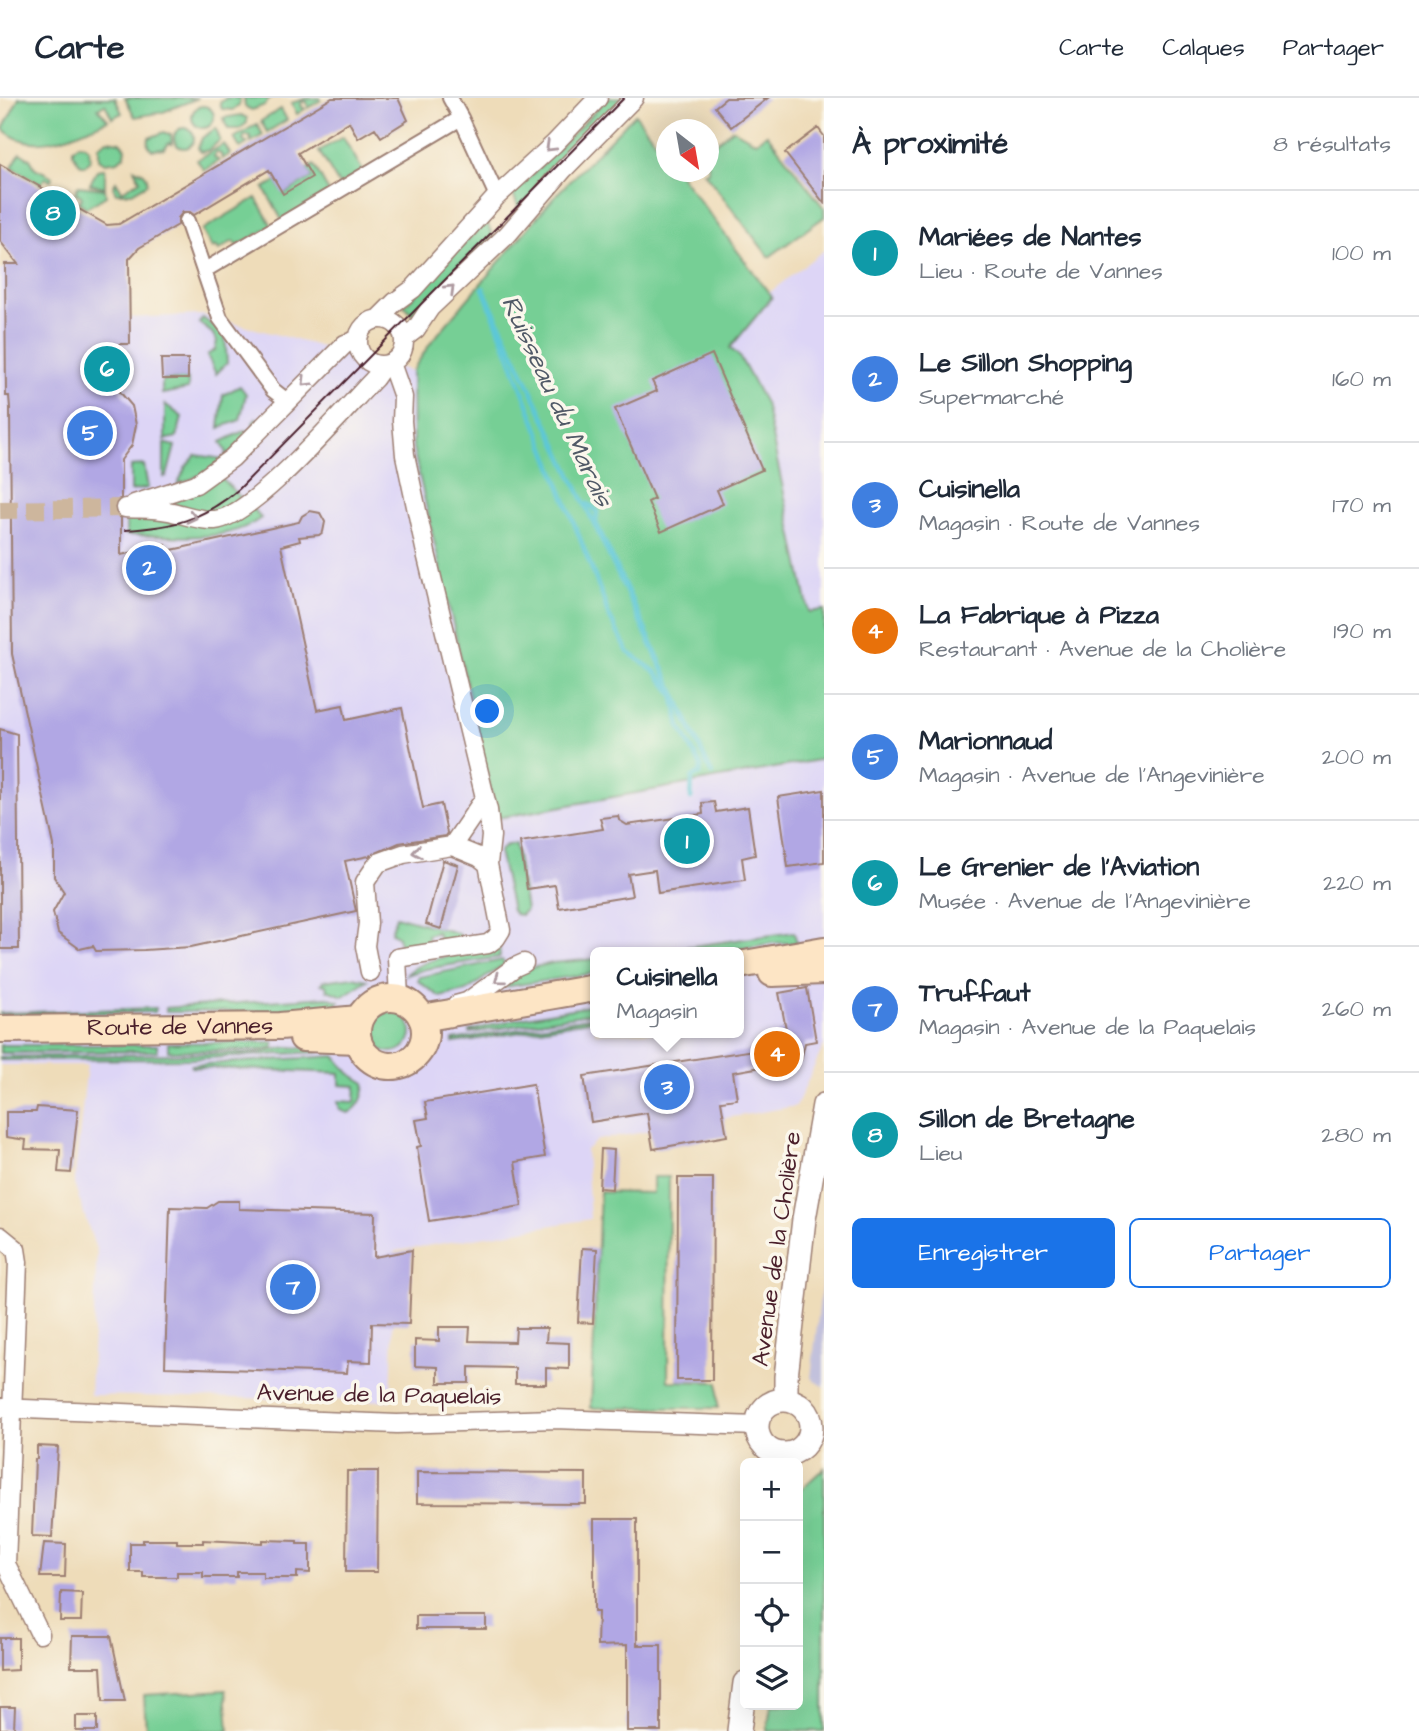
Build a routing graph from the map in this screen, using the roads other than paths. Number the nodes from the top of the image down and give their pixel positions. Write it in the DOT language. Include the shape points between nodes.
graph roads {
  1 [pos="450,98"];
  2 [pos="598,98"];
  3 [pos="634,98"];
  4 [pos="461,118"];
  5 [pos="497,196"];
  6 [pos="187,220"];
  7 [pos="205,270"];
  8 [pos="377,319"];
  9 [pos="404,338"];
  10 [pos="357,340"];
  11 [pos="388,364"];
  12 [pos="287,401"];
  13 [pos="484,799"];
  14 [pos="452,846"];
  15 [pos="488,864"];
  16 [pos="824,950"];
  17 [pos="524,963"];
  18 [pos="744,964"];
  19 [pos="824,971"];
  20 [pos="370,972"];
  21 [pos="744,977"];
  22 [pos="590,989"];
  23 [pos="590,1002"];
  24 [pos="415,1015"];
  25 [pos="358,1029"];
  26 [pos="0,1030"];
  27 [pos="0,1042"];
  28 [pos="824,1105"];
  29 [pos="0,1236"];
  30 [pos="786,1400"];
  31 [pos="6,1408"];
  32 [pos="757,1426"];
  33 [pos="818,1427"];
  34 [pos="777,1458"];
  35 [pos="3,1564"];
  36 [pos="40,1634"];
  37 [pos="741,1710"];
  38 [pos="738,1731"];
  1 -- 4 [label="street"];
  2 -- 5 [label="street, one-way"];
  9 -- 3 [label="street, one-way"];
  4 -- 5 [label="street"];
  4 -- 7 [label="street"];
  5 -- 8 [label="street" via="413,289"];
  6 -- 7 [label="street"];
  7 -- 12 [label="street" via="220,318 273,390"];
  8 -- 9 [label="street" via="393,321"];
  8 -- 10 [label="street" via="363,327"];
  9 -- 11 [label="street" via="402,352"];
  10 -- 11 [label="street" via="366,360"];
  10 -- 12 [label="street, one-way" via="345,344"];
  12 -- 11 [label="street, one-way" via="216,471 196,484 125,508 170,511 204,520 233,515 261,495"];
  11 -- 13 [label="street" via="403,397 405,455"];
  13 -- 14 [label="street"];
  13 -- 15 [label="street" via="491,836"];
  14 -- 15 [label="street"];
  14 -- 20 [label="street, one-way" via="378,863 365,881 365,946"];
  15 -- 24 [label="street" via="501,930 496,938 488,944 397,958"];
  16 -- 18 [label="main road"];
  17 -- 24 [label="street, one-way" via="467,1002"];
  19 -- 21 [label="main road"];
  22 -- 24 [label="main road"];
  23 -- 24 [label="main road" via="502,1016"];
  24 -- 25 [label="main road" via="383,999 365,1010"];
  24 -- 25 [label="main road" via="422,1047 402,1064 382,1065 369,1058"];
  25 -- 26 [label="main road, Route de Vannes"];
  25 -- 27 [label="main road, Route de Vannes" via="279,1038"];
  28 -- 30 [label="street, Avenue de la Cholière" via="804,1219"];
  29 -- 31 [label="street" via="16,1249 18,1262"];
  30 -- 32 [label="street" via="765,1408"];
  30 -- 33 [label="street" via="804,1409"];
  31 -- 32 [label="street, Avenue de la Paquelais" via="397,1424 554,1419"];
  31 -- 35 [label="street"];
  32 -- 34 [label="street" via="763,1444"];
  33 -- 34 [label="street" via="800,1448"];
  35 -- 36 [label="street"];
  37 -- 38 [label="street"];
}
